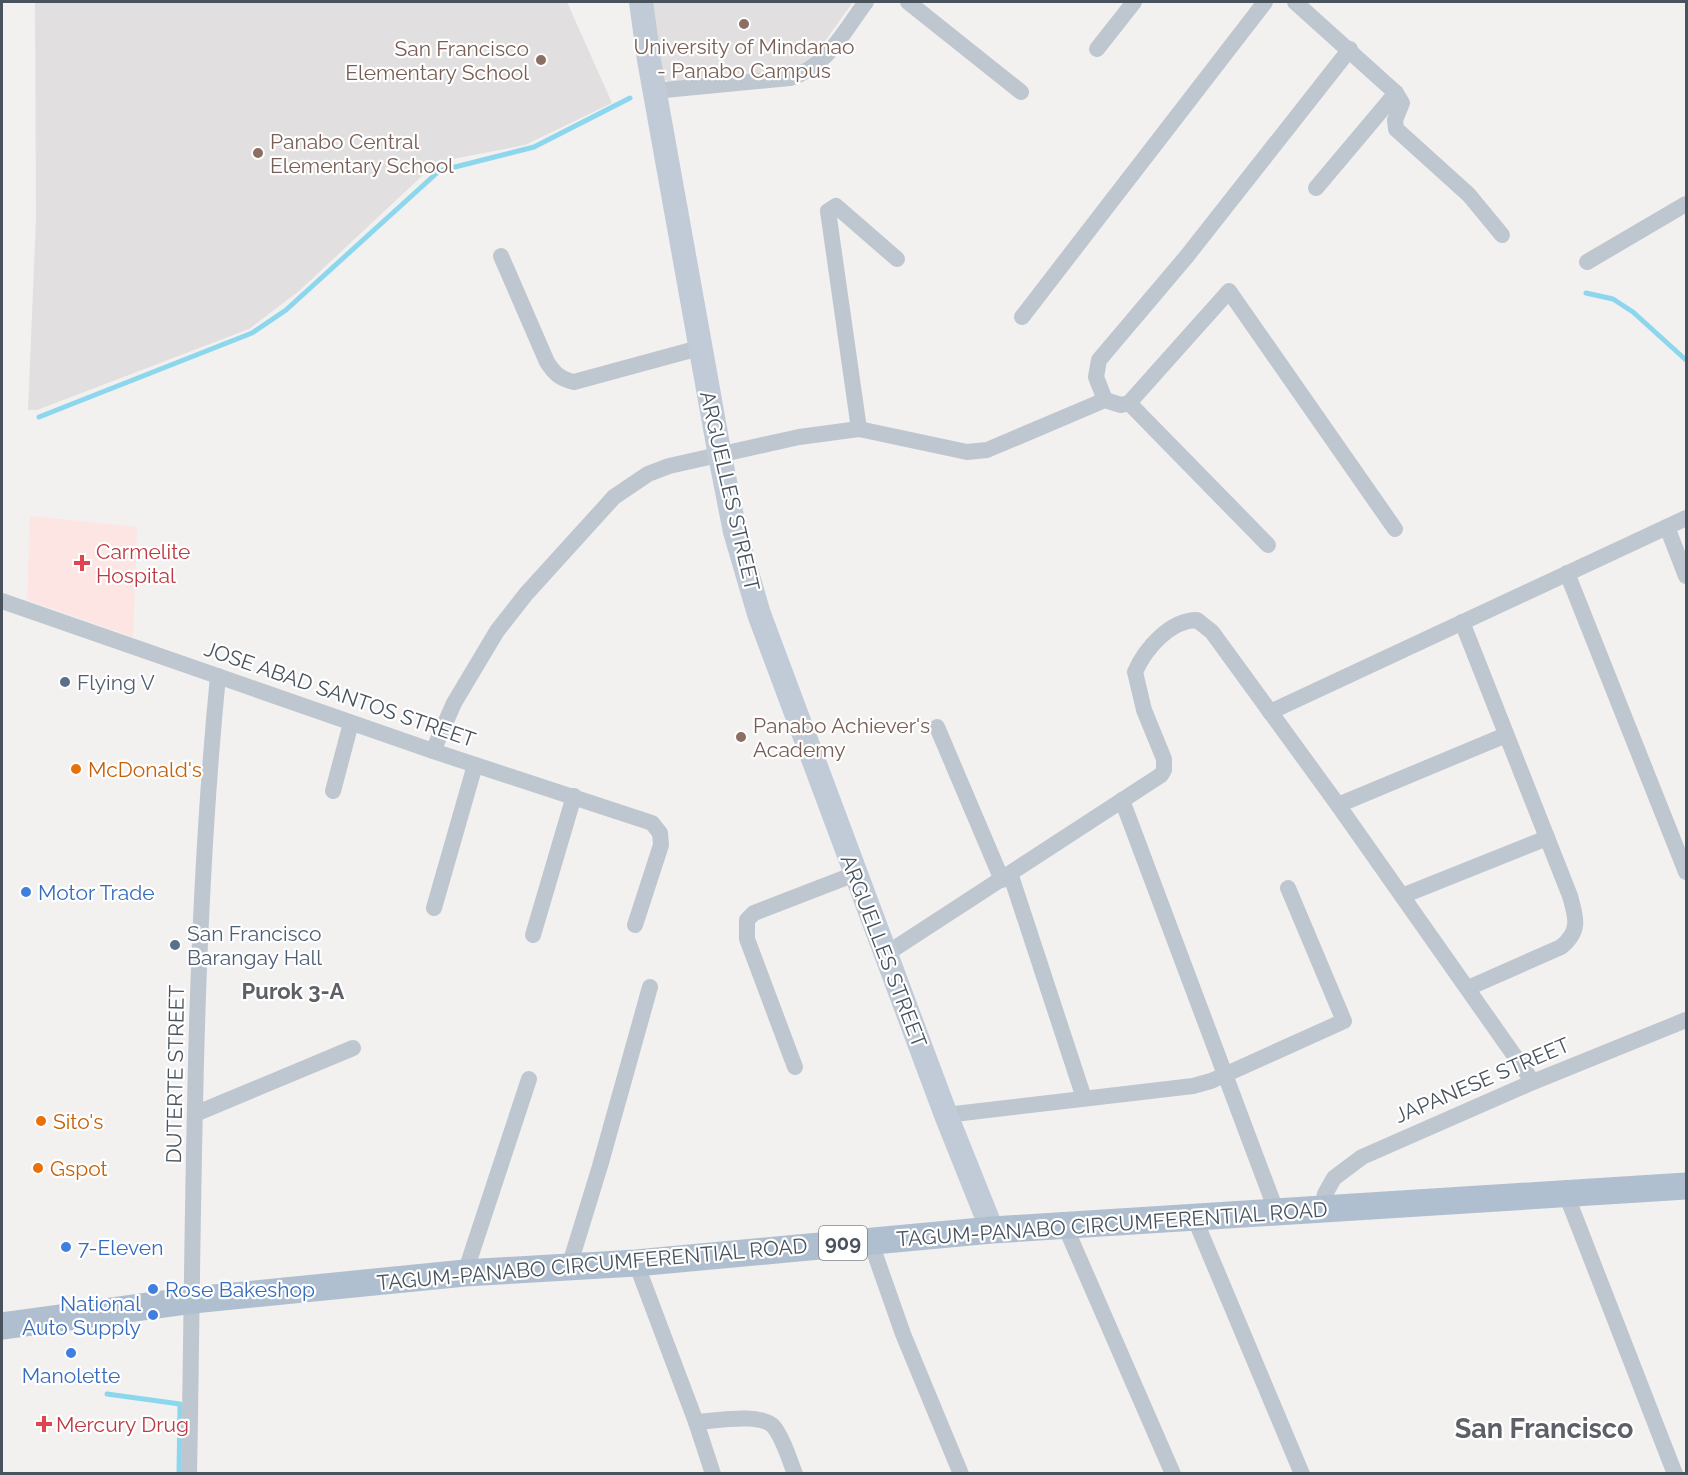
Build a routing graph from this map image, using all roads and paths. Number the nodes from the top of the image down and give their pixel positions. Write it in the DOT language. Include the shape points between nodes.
graph roads {
  1 [pos="641,2"];
  2 [pos="866,2"];
  3 [pos="908,2"];
  4 [pos="1134,2"];
  5 [pos="1265,2"];
  6 [pos="1295,2"];
  7 [pos="1097,49"];
  8 [pos="1350,49"];
  9 [pos="654,91"];
  10 [pos="1021,92"];
  11 [pos="1396,93"];
  12 [pos="1316,188"];
  13 [pos="1686,204"];
  14 [pos="1502,235"];
  15 [pos="501,256"];
  16 [pos="897,259"];
  17 [pos="1587,262"];
  18 [pos="1022,317"];
  19 [pos="699,348"];
  20 [pos="1105,400"];
  21 [pos="1129,403"];
  22 [pos="859,429"];
  23 [pos="720,456"];
  24 [pos="1686,518"];
  25 [pos="1667,527"];
  26 [pos="1395,529"];
  27 [pos="1268,545"];
  28 [pos="1567,573"];
  29 [pos="1686,576"];
  30 [pos="2,601"];
  31 [pos="1462,622"];
  32 [pos="218,676"];
  33 [pos="1270,712"];
  34 [pos="351,723"];
  35 [pos="937,727"];
  36 [pos="1506,735"];
  37 [pos="434,751"];
  38 [pos="475,765"];
  39 [pos="333,790"];
  40 [pos="574,796"];
  41 [pos="1122,800"];
  42 [pos="1338,805"];
  43 [pos="1547,837"];
  44 [pos="1686,872"];
  45 [pos="855,874"];
  46 [pos="1006,878"];
  47 [pos="1288,888"];
  48 [pos="1402,896"];
  49 [pos="434,908"];
  50 [pos="635,924"];
  51 [pos="533,935"];
  52 [pos="886,954"];
  53 [pos="650,987"];
  54 [pos="1468,988"];
  55 [pos="1686,1020"];
  56 [pos="353,1048"];
  57 [pos="795,1068"];
  58 [pos="1227,1074"];
  59 [pos="529,1079"];
  60 [pos="1533,1082"];
  61 [pos="1084,1098"];
  62 [pos="195,1114"];
  63 [pos="946,1115"];
  64 [pos="1686,1186"];
  65 [pos="1566,1194"];
  66 [pos="1321,1210"];
  67 [pos="1278,1213"];
  68 [pos="1194,1217"];
  69 [pos="1065,1226"];
  70 [pos="992,1230"];
  71 [pos="870,1240"];
  72 [pos="636,1263"];
  73 [pos="569,1267"];
  74 [pos="465,1273"];
  75 [pos="193,1300"];
  76 [pos="2,1326"];
  77 [pos="696,1422"];
  78 [pos="189,1473"];
  79 [pos="713,1473"];
  80 [pos="795,1473"];
  81 [pos="961,1473"];
  82 [pos="1173,1473"];
  83 [pos="1302,1473"];
  84 [pos="1675,1473"];
  1 -- 9 [label="street, ARGUELLES STREET"];
  2 -- 9 [label="street" via="825,58 803,74"];
  3 -- 10 [label="street"];
  4 -- 7 [label="street"];
  5 -- 18 [label="street"];
  6 -- 8 [label="street"];
  8 -- 11 [label="street"];
  8 -- 20 [label="street" via="1099,360 1096,377"];
  9 -- 19 [label="street, ARGUELLES STREET"];
  11 -- 12 [label="street"];
  11 -- 14 [label="street" via="1402,104 1394,124 1396,129 1469,195"];
  13 -- 17 [label="street"];
  15 -- 19 [label="street" via="547,362 563,380 574,382"];
  16 -- 22 [label="street" via="841,208 836,206 828,211"];
  19 -- 23 [label="street, ARGUELLES STREET"];
  20 -- 21 [label="street"];
  20 -- 22 [label="street" via="1002,445 967,452"];
  21 -- 26 [label="street" via="1229,291"];
  21 -- 27 [label="street"];
  22 -- 23 [label="street" via="799,437"];
  23 -- 37 [label="street" via="648,474 614,497 497,631 454,703"];
  23 -- 45 [label="street, ARGUELLES STREET" via="735,532 759,614"];
  24 -- 25 [label="street"];
  25 -- 28 [label="street"];
  25 -- 29 [label="street"];
  28 -- 31 [label="street"];
  28 -- 44 [label="street"];
  30 -- 32 [label="street, JOSE ABAD SANTOS STREET"];
  31 -- 33 [label="street"];
  31 -- 36 [label="street"];
  32 -- 34 [label="street, JOSE ABAD SANTOS STREET"];
  32 -- 62 [label="street, DUTERTE STREET" via="205,855"];
  33 -- 41 [label="street" via="1205,625 1197,620 1177,625 1153,643 1135,672 1144,710 1164,759 1164,770"];
  33 -- 42 [label="street"];
  34 -- 37 [label="street, JOSE ABAD SANTOS STREET"];
  34 -- 39 [label="street"];
  35 -- 46 [label="street"];
  36 -- 42 [label="street"];
  36 -- 43 [label="street"];
  37 -- 38 [label="street, JOSE ABAD SANTOS STREET"];
  38 -- 40 [label="street, JOSE ABAD SANTOS STREET"];
  38 -- 49 [label="street"];
  40 -- 50 [label="street, JOSE ABAD SANTOS STREET" via="652,823 660,833 661,845"];
  40 -- 51 [label="street"];
  41 -- 46 [label="street"];
  41 -- 58 [label="street"];
  42 -- 48 [label="street"];
  43 -- 48 [label="street"];
  43 -- 54 [label="street" via="1576,915 1577,927 1572,938"];
  45 -- 52 [label="street, ARGUELLES STREET"];
  45 -- 57 [label="street" via="754,913 747,920 747,939"];
  46 -- 52 [label="street"];
  46 -- 61 [label="street"];
  47 -- 58 [label="street" via="1344,1021"];
  48 -- 54 [label="street"];
  52 -- 63 [label="street, ARGUELLES STREET"];
  53 -- 73 [label="street"];
  54 -- 60 [label="street"];
  55 -- 60 [label="street, JAPANESE STREET"];
  56 -- 62 [label="street"];
  58 -- 61 [label="street" via="1194,1086"];
  58 -- 67 [label="street"];
  59 -- 74 [label="street"];
  60 -- 66 [label="street, JAPANESE STREET" via="1348,1165 1330,1186"];
  61 -- 63 [label="street"];
  62 -- 75 [label="street, DUTERTE STREET"];
  63 -- 70 [label="street, ARGUELLES STREET"];
  64 -- 65 [label="main road, TAGUM-PANABO CIRCUMFERENTIAL ROAD / 909"];
  65 -- 66 [label="main road, TAGUM-PANABO CIRCUMFERENTIAL ROAD / 909"];
  65 -- 84 [label="street"];
  66 -- 67 [label="main road, TAGUM-PANABO CIRCUMFERENTIAL ROAD / 909"];
  67 -- 68 [label="main road, TAGUM-PANABO CIRCUMFERENTIAL ROAD / 909"];
  68 -- 69 [label="main road, TAGUM-PANABO CIRCUMFERENTIAL ROAD / 909"];
  68 -- 83 [label="street"];
  69 -- 70 [label="main road, TAGUM-PANABO CIRCUMFERENTIAL ROAD / 909"];
  69 -- 82 [label="street"];
  70 -- 71 [label="main road, TAGUM-PANABO CIRCUMFERENTIAL ROAD / 909"];
  71 -- 72 [label="main road, TAGUM-PANABO CIRCUMFERENTIAL ROAD / 909"];
  71 -- 81 [label="street" via="903,1334"];
  72 -- 73 [label="main road, TAGUM-PANABO CIRCUMFERENTIAL ROAD / 909"];
  72 -- 77 [label="street"];
  73 -- 74 [label="main road, TAGUM-PANABO CIRCUMFERENTIAL ROAD / 909"];
  74 -- 75 [label="main road, TAGUM-PANABO CIRCUMFERENTIAL ROAD / 909"];
  75 -- 76 [label="main road, TAGUM-PANABO CIRCUMFERENTIAL ROAD / 909"];
  75 -- 78 [label="street, DUTERTE STREET"];
  77 -- 79 [label="street"];
  77 -- 80 [label="street" via="754,1418 767,1421 780,1437"];
}
